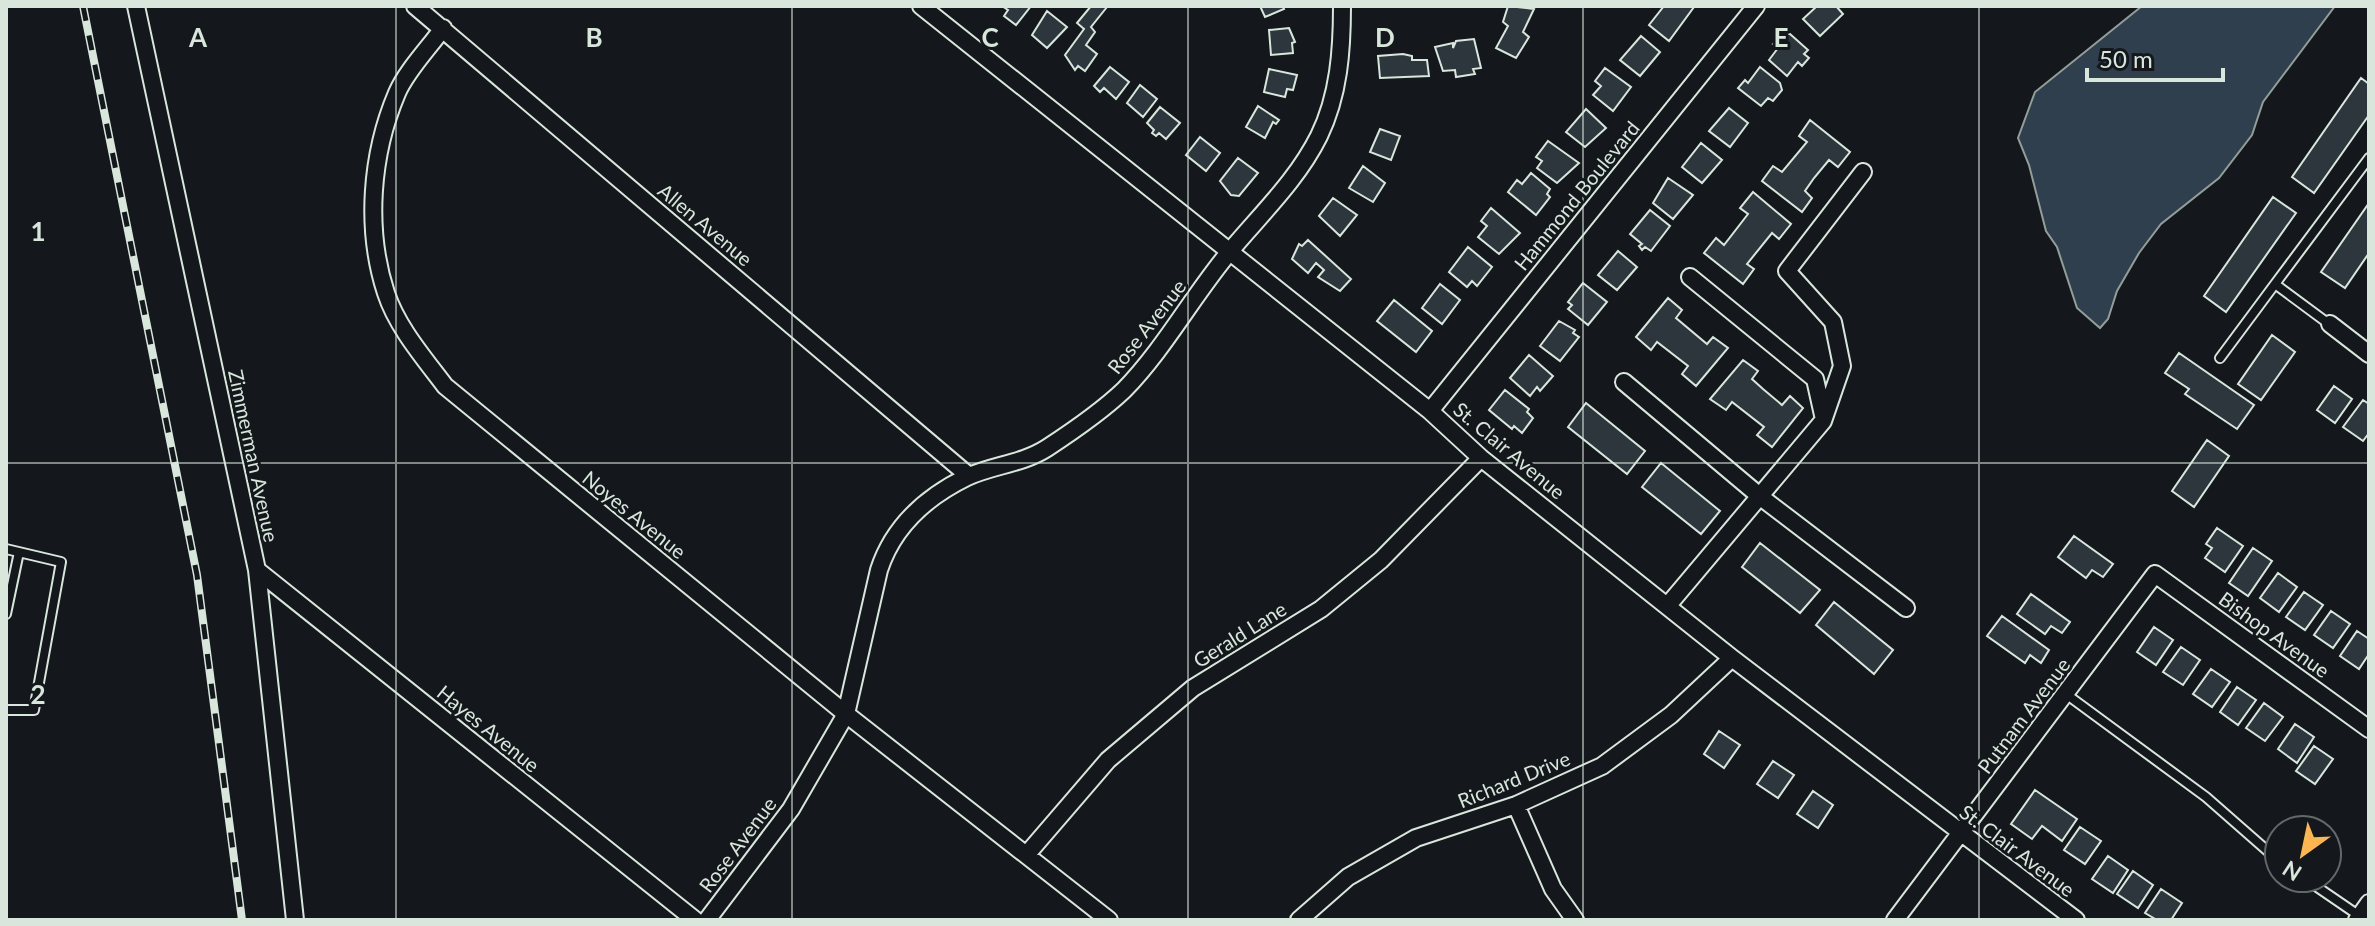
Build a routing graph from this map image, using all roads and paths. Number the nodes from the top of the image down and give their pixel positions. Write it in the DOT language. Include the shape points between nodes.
graph roads {
  1 [pos="136,6"];
  2 [pos="415,6"];
  3 [pos="921,6"];
  4 [pos="1342,6"];
  5 [pos="1756,6"];
  6 [pos="443,28"];
  7 [pos="2369,158"];
  8 [pos="1863,172"];
  9 [pos="1229,252"];
  10 [pos="1690,277"];
  11 [pos="2275,284"];
  12 [pos="2330,324"];
  13 [pos="2369,354"];
  14 [pos="2220,358"];
  15 [pos="1624,382"];
  16 [pos="1430,411"];
  17 [pos="1823,421"];
  18 [pos="1481,458"];
  19 [pos="969,476"];
  20 [pos="1762,498"];
  21 [pos="6,549"];
  22 [pos="19,552"];
  23 [pos="257,570"];
  24 [pos="2155,574"];
  25 [pos="1669,604"];
  26 [pos="1906,608"];
  27 [pos="6,614"];
  28 [pos="1732,658"];
  29 [pos="2066,694"];
  30 [pos="6,710"];
  31 [pos="846,714"];
  32 [pos="2369,729"];
  33 [pos="1516,805"];
  34 [pos="1960,834"];
  35 [pos="2263,847"];
  36 [pos="1028,853"];
  37 [pos="2330,894"];
  38 [pos="2363,915"];
  39 [pos="295,920"];
  40 [pos="695,920"];
  41 [pos="707,920"];
  42 [pos="1109,920"];
  43 [pos="1299,920"];
  44 [pos="1575,920"];
  45 [pos="1895,920"];
  46 [pos="2076,920"];
  1 -- 23 [label="street, Zimmerman Avenue"];
  2 -- 6 [label="street, Allen Avenue"];
  3 -- 9 [label="street, St. Clair Avenue"];
  4 -- 9 [label="street, Rose Avenue" via="1342,56 1320,134 1294,177"];
  5 -- 16 [label="street, Hammond Boulevard"];
  6 -- 19 [label="street, Allen Avenue"];
  6 -- 31 [label="street, Noyes Avenue" via="397,91 373,168 376,239 386,293 410,340 445,386"];
  7 -- 11 [label="lane"];
  8 -- 17 [label="street" via="1787,271 1833,322 1842,366"];
  9 -- 16 [label="street, St. Clair Avenue"];
  9 -- 19 [label="street, Rose Avenue" via="1150,360 1101,409 1044,450"];
  10 -- 17 [label="street" via="1815,379"];
  11 -- 12 [label="lane"];
  11 -- 14 [label="lane"];
  12 -- 13 [label="street"];
  15 -- 20 [label="street"];
  16 -- 18 [label="street, St. Clair Avenue"];
  17 -- 20 [label="street"];
  18 -- 25 [label="street, St. Clair Avenue"];
  18 -- 36 [label="street, Gerald Lane" via="1381,560 1321,609 1193,688 1108,760"];
  19 -- 31 [label="street, Rose Avenue" via="926,502 886,548"];
  20 -- 25 [label="street"];
  20 -- 26 [label="street"];
  21 -- 22 [label="lane"];
  22 -- 27 [label="lane"];
  22 -- 30 [label="lane" via="61,562 34,710"];
  23 -- 39 [label="street, Zimmerman Avenue"];
  23 -- 40 [label="street, Hayes Avenue"];
  24 -- 29 [label="street, Putnam Avenue"];
  24 -- 32 [label="street, Bishop Avenue"];
  25 -- 28 [label="street, St. Clair Avenue"];
  28 -- 33 [label="street, Richard Drive" via="1671,715 1602,766"];
  28 -- 34 [label="street, St. Clair Avenue"];
  29 -- 34 [label="street, Putnam Avenue"];
  29 -- 35 [label="lane" via="2206,797"];
  31 -- 36 [label="street, Noyes Avenue"];
  31 -- 41 [label="street, Rose Avenue" via="791,809"];
  33 -- 43 [label="street, Richard Drive" via="1416,838 1348,877"];
  33 -- 44 [label="street" via="1553,889"];
  34 -- 45 [label="street, Putnam Avenue"];
  34 -- 46 [label="street, St. Clair Avenue"];
  36 -- 42 [label="street, Noyes Avenue"];
  37 -- 38 [label="lane"];
}
